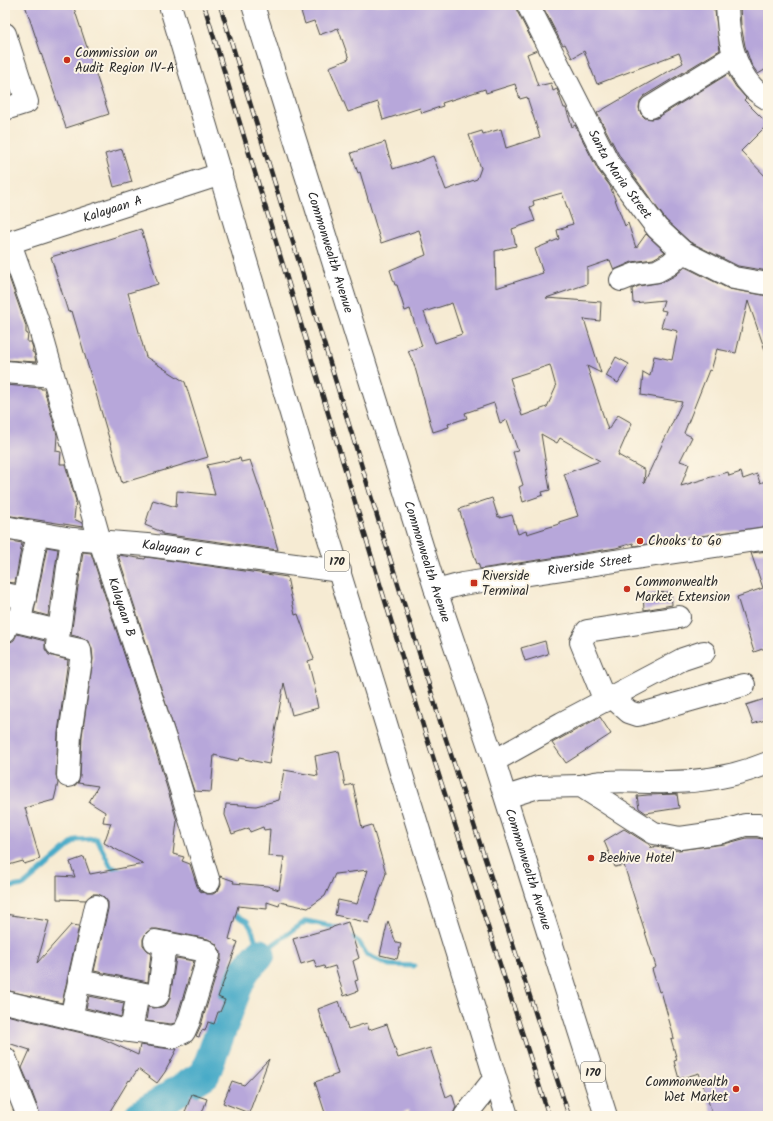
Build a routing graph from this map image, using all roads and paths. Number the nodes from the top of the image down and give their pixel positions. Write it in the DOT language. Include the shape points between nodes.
graph roads {
  1 [pos="170,5"];
  2 [pos="253,5"];
  3 [pos="528,5"];
  4 [pos="727,5"];
  5 [pos="5,34"];
  6 [pos="734,56"];
  7 [pos="768,99"];
  8 [pos="651,107"];
  9 [pos="5,109"];
  10 [pos="221,174"];
  11 [pos="8,244"];
  12 [pos="683,252"];
  13 [pos="621,280"];
  14 [pos="768,284"];
  15 [pos="5,372"];
  16 [pos="53,376"];
  17 [pos="5,527"];
  18 [pos="37,533"];
  19 [pos="72,538"];
  20 [pos="768,538"];
  21 [pos="100,541"];
  22 [pos="340,571"];
  23 [pos="436,591"];
  24 [pos="15,596"];
  25 [pos="679,616"];
  26 [pos="13,626"];
  27 [pos="58,631"];
  28 [pos="704,652"];
  29 [pos="744,685"];
  30 [pos="609,699"];
  31 [pos="494,761"];
  32 [pos="768,763"];
  33 [pos="68,776"];
  34 [pos="581,786"];
  35 [pos="506,797"];
  36 [pos="768,828"];
  37 [pos="209,882"];
  38 [pos="96,906"];
  39 [pos="79,981"];
  40 [pos="138,993"];
  41 [pos="5,1002"];
  42 [pos="71,1018"];
  43 [pos="131,1031"];
  44 [pos="5,1058"];
  45 [pos="494,1078"];
  46 [pos="28,1116"];
  47 [pos="465,1116"];
  48 [pos="507,1116"];
  49 [pos="606,1116"];
  1 -- 10 [label="street, 170"];
  2 -- 23 [label="street, Commonwealth Avenue / 170"];
  3 -- 12 [label="street, Santa Maria Street" via="610,164 657,228"];
  4 -- 6 [label="street" via="728,32"];
  5 -- 9 [label="street" via="27,102"];
  6 -- 7 [label="street" via="753,88"];
  6 -- 8 [label="street"];
  10 -- 11 [label="street, Kalayaan A"];
  10 -- 22 [label="street, 170"];
  11 -- 16 [label="street, Kalayaan B" via="38,322"];
  12 -- 13 [label="street" via="670,264 657,271 636,274"];
  12 -- 14 [label="street, Santa Maria Street" via="734,278"];
  15 -- 16 [label="street"];
  16 -- 21 [label="street, Kalayaan B"];
  17 -- 18 [label="street, Kalayaan C"];
  18 -- 19 [label="street, Kalayaan C"];
  18 -- 24 [label="street"];
  19 -- 21 [label="street, Kalayaan C"];
  19 -- 27 [label="street"];
  20 -- 23 [label="street, Riverside Street" via="462,584"];
  21 -- 22 [label="street, Kalayaan C"];
  21 -- 37 [label="street, Kalayaan B"];
  22 -- 45 [label="street, 170"];
  23 -- 31 [label="street, Commonwealth Avenue / 170"];
  24 -- 26 [label="street"];
  25 -- 30 [label="street" via="586,631 581,642"];
  26 -- 27 [label="street"];
  27 -- 33 [label="street" via="57,645 80,650 81,660 70,735"];
  28 -- 30 [label="street" via="683,659"];
  29 -- 30 [label="street" via="638,715 628,712"];
  30 -- 31 [label="street"];
  31 -- 35 [label="street, Commonwealth Avenue / 170"];
  32 -- 34 [label="street" via="740,774 712,778 668,782 606,782"];
  34 -- 35 [label="street" via="538,787"];
  34 -- 36 [label="street" via="654,832 680,838 722,832 745,825"];
  35 -- 49 [label="street, Commonwealth Avenue / 170"];
  38 -- 39 [label="street"];
  39 -- 40 [label="street"];
  39 -- 42 [label="street"];
  40 -- 43 [label="street"];
  40 -- 43 [label="street" via="155,996 158,994 160,942 206,951 209,955 190,1021 184,1032 173,1037"];
  41 -- 42 [label="street"];
  42 -- 43 [label="street"];
  44 -- 46 [label="street"];
  45 -- 47 [label="street"];
  45 -- 48 [label="street, 170"];
}
